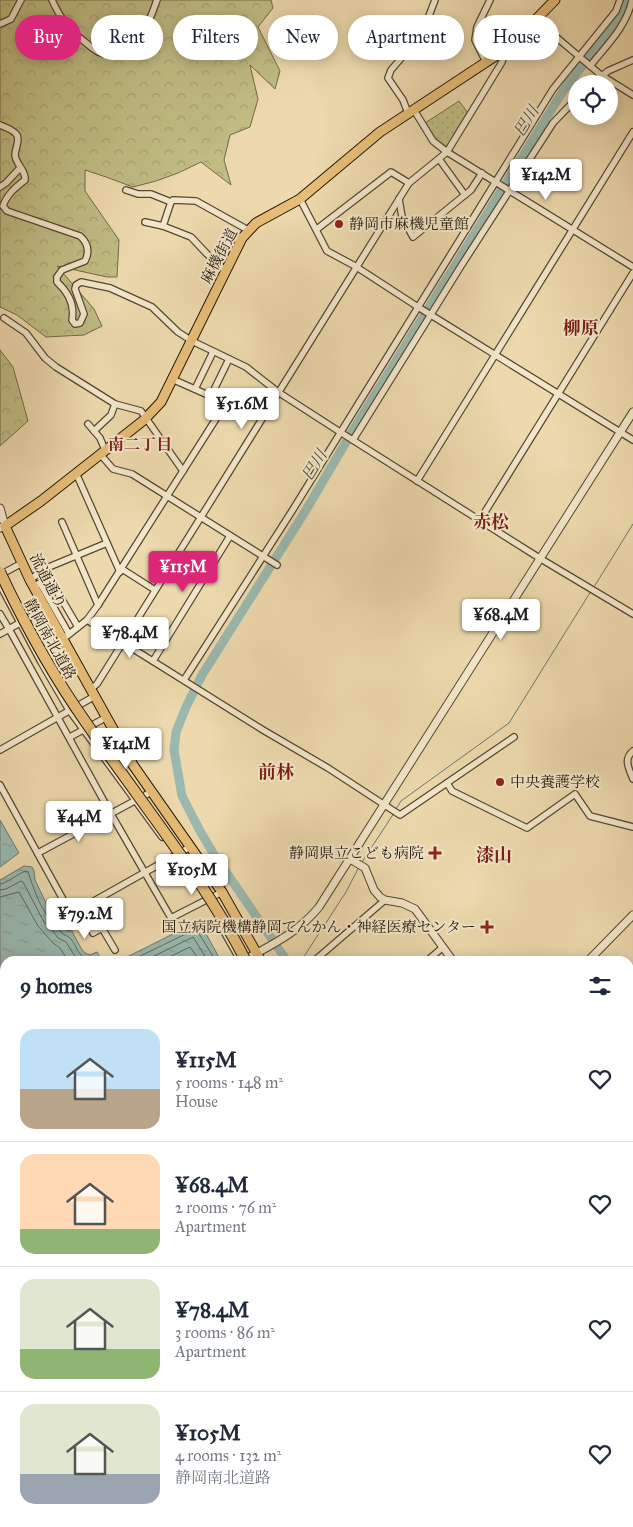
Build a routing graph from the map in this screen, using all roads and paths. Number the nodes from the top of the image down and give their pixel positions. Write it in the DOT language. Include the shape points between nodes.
graph roads {
  1 [pos="21,0"];
  2 [pos="52,0"];
  3 [pos="157,0"];
  4 [pos="435,0"];
  5 [pos="490,0"];
  6 [pos="555,0"];
  7 [pos="620,0"];
  8 [pos="632,0"];
  9 [pos="541,15"];
  10 [pos="0,24"];
  11 [pos="559,39"];
  12 [pos="579,56"];
  13 [pos="489,60"];
  14 [pos="503,60"];
  15 [pos="633,60"];
  16 [pos="486,62"];
  17 [pos="590,66"];
  18 [pos="601,75"];
  19 [pos="618,85"];
  20 [pos="633,94"];
  21 [pos="568,107"];
  22 [pos="411,111"];
  23 [pos="0,124"];
  24 [pos="633,132"];
  25 [pos="447,152"];
  26 [pos="439,158"];
  27 [pos="20,168"];
  28 [pos="482,173"];
  29 [pos="496,181"];
  30 [pos="409,184"];
  31 [pos="0,187"];
  32 [pos="126,190"];
  33 [pos="509,190"];
  34 [pos="466,195"];
  35 [pos="300,198"];
  36 [pos="398,199"];
  37 [pos="171,202"];
  38 [pos="145,222"];
  39 [pos="163,226"];
  40 [pos="572,229"];
  41 [pos="248,230"];
  42 [pos="317,230"];
  43 [pos="356,266"];
  44 [pos="633,267"];
  45 [pos="226,271"];
  46 [pos="633,273"];
  47 [pos="418,307"];
  48 [pos="431,315"];
  49 [pos="4,318"];
  50 [pos="192,341"];
  51 [pos="213,352"];
  52 [pos="494,355"];
  53 [pos="229,359"];
  54 [pos="172,379"];
  55 [pos="195,389"];
  56 [pos="278,392"];
  57 [pos="558,394"];
  58 [pos="211,396"];
  59 [pos="115,404"];
  60 [pos="633,412"];
  61 [pos="147,418"];
  62 [pos="88,424"];
  63 [pos="94,431"];
  64 [pos="340,432"];
  65 [pos="620,432"];
  66 [pos="354,440"];
  67 [pos="633,440"];
  68 [pos="102,452"];
  69 [pos="183,471"];
  70 [pos="76,473"];
  71 [pos="417,481"];
  72 [pos="166,497"];
  73 [pos="0,508"];
  74 [pos="200,518"];
  75 [pos="480,520"];
  76 [pos="62,522"];
  77 [pos="3,527"];
  78 [pos="230,536"];
  79 [pos="107,543"];
  80 [pos="77,555"];
  81 [pos="263,556"];
  82 [pos="541,559"];
  83 [pos="22,563"];
  84 [pos="277,565"];
  85 [pos="44,569"];
  86 [pos="121,570"];
  87 [pos="0,575"];
  88 [pos="32,583"];
  89 [pos="0,585"];
  90 [pos="155,590"];
  91 [pos="98,605"];
  92 [pos="46,608"];
  93 [pos="0,614"];
  94 [pos="633,614"];
  95 [pos="87,620"];
  96 [pos="19,623"];
  97 [pos="78,627"];
  98 [pos="9,629"];
  99 [pos="0,634"];
  100 [pos="66,637"];
  101 [pos="122,642"];
  102 [pos="152,661"];
  103 [pos="184,680"];
  104 [pos="93,693"];
  105 [pos="69,710"];
  106 [pos="58,716"];
  107 [pos="106,717"];
  108 [pos="83,729"];
  109 [pos="70,737"];
  110 [pos="514,737"];
  111 [pos="0,750"];
  112 [pos="633,751"];
  113 [pos="633,779"];
  114 [pos="447,783"];
  115 [pos="0,785"];
  116 [pos="151,792"];
  117 [pos="135,800"];
  118 [pos="386,807"];
  119 [pos="111,814"];
  120 [pos="633,827"];
  121 [pos="190,848"];
  122 [pos="38,854"];
  123 [pos="176,856"];
  124 [pos="353,860"];
  125 [pos="145,873"];
  126 [pos="222,892"];
  127 [pos="206,900"];
  128 [pos="385,900"];
  129 [pos="80,909"];
  130 [pos="633,915"];
  131 [pos="443,948"];
  132 [pos="116,950"];
  133 [pos="238,956"];
  134 [pos="241,956"];
  135 [pos="260,956"];
  136 [pos="320,956"];
  137 [pos="433,956"];
  138 [pos="449,956"];
  139 [pos="593,956"];
  1 -- 10 [label="street" via="11,19"];
  2 -- 3 [label="street" via="59,17 101,54 127,48 138,38 152,17"];
  4 -- 22 [label="street" via="422,34 391,70 388,78"];
  5 -- 16 [label="street" via="477,27 475,40"];
  6 -- 9 [label="main road, 麻機街道"];
  7 -- 12 [label="street" via="616,11"];
  8 -- 17 [label="street" via="625,20"];
  11 -- 12 [label="street"];
  12 -- 17 [label="street"];
  12 -- 29 [label="street" via="553,90"];
  13 -- 16 [label="main road, 麻機街道"];
  14 -- 25 [label="street"];
  15 -- 18 [label="street"];
  16 -- 22 [label="main road, 麻機街道"];
  17 -- 18 [label="street"];
  19 -- 20 [label="street"];
  21 -- 33 [label="street" via="553,122"];
  22 -- 25 [label="street" via="433,141"];
  22 -- 35 [label="main road, 麻機街道" via="380,132"];
  23 -- 27 [label="street" via="17,136 15,155"];
  24 -- 40 [label="street"];
  25 -- 26 [label="street"];
  25 -- 28 [label="street"];
  26 -- 30 [label="street"];
  26 -- 34 [label="street"];
  27 -- 31 [label="street"];
  27 -- 50 [label="street" via="25,173 25,180 6,199 3,206 7,211 80,236 87,245 85,261 62,270 57,277 74,310 72,320 75,324 80,323 84,314 76,285 87,282 110,288 152,307"];
  28 -- 29 [label="street"];
  28 -- 34 [label="street"];
  29 -- 33 [label="street"];
  29 -- 47 [label="street"];
  30 -- 36 [label="street"];
  30 -- 42 [label="street" via="391,172"];
  32 -- 37 [label="street" via="151,194"];
  33 -- 40 [label="street"];
  33 -- 48 [label="street"];
  34 -- 36 [label="street" via="413,237 402,217"];
  35 -- 41 [label="main road, 麻機街道"];
  35 -- 42 [label="street"];
  36 -- 43 [label="street"];
  37 -- 39 [label="street"];
  37 -- 41 [label="street" via="196,201"];
  38 -- 39 [label="street"];
  39 -- 45 [label="street" via="191,237"];
  40 -- 44 [label="street"];
  40 -- 52 [label="street"];
  41 -- 45 [label="main road, 麻機街道"];
  42 -- 43 [label="street" via="327,251"];
  43 -- 47 [label="street"];
  43 -- 56 [label="street"];
  45 -- 50 [label="main road, 麻機街道"];
  46 -- 57 [label="street"];
  47 -- 48 [label="street"];
  47 -- 64 [label="street"];
  48 -- 52 [label="street"];
  48 -- 66 [label="street"];
  49 -- 59 [label="street" via="26,333 56,367"];
  50 -- 51 [label="street"];
  50 -- 54 [label="main road, 麻機街道"];
  51 -- 53 [label="street"];
  51 -- 55 [label="street"];
  52 -- 57 [label="street"];
  52 -- 71 [label="street"];
  53 -- 56 [label="street" via="246,366"];
  53 -- 58 [label="street"];
  54 -- 55 [label="street"];
  54 -- 61 [label="main road, 麻機街道" via="161,402"];
  55 -- 58 [label="street"];
  56 -- 64 [label="street"];
  56 -- 74 [label="street"];
  57 -- 65 [label="street"];
  57 -- 75 [label="street"];
  58 -- 69 [label="street" via="226,403"];
  59 -- 61 [label="street" via="141,411"];
  59 -- 63 [label="street" via="111,415"];
  60 -- 65 [label="street"];
  61 -- 68 [label="main road, 麻機街道"];
  61 -- 69 [label="street"];
  62 -- 63 [label="street"];
  63 -- 68 [label="street" via="100,438"];
  64 -- 66 [label="street"];
  64 -- 81 [label="street"];
  65 -- 67 [label="street"];
  65 -- 82 [label="street"];
  66 -- 71 [label="street"];
  68 -- 70 [label="main road, 麻機街道"];
  68 -- 72 [label="street" via="113,469 132,474"];
  69 -- 72 [label="street"];
  70 -- 77 [label="main road, 麻機街道"];
  70 -- 79 [label="street"];
  71 -- 75 [label="street"];
  72 -- 74 [label="street"];
  72 -- 86 [label="street"];
  73 -- 77 [label="street"];
  74 -- 78 [label="street"];
  74 -- 90 [label="street"];
  75 -- 82 [label="street"];
  76 -- 80 [label="street"];
  77 -- 83 [label="main road, 流通通り"];
  78 -- 81 [label="street"];
  78 -- 102 [label="street"];
  79 -- 80 [label="street"];
  79 -- 86 [label="street"];
  80 -- 85 [label="street"];
  80 -- 91 [label="street"];
  81 -- 84 [label="street"];
  81 -- 103 [label="street"];
  82 -- 94 [label="street"];
  82 -- 118 [label="street"];
  83 -- 87 [label="street"];
  83 -- 88 [label="main road, 流通通り"];
  85 -- 88 [label="street"];
  85 -- 97 [label="street"];
  86 -- 90 [label="street"];
  86 -- 91 [label="street"];
  87 -- 134 [label="highway, 静岡南北道路, bridge" via="61,686 192,870"];
  88 -- 92 [label="main road, 流通通り"];
  88 -- 100 [label="street" via="40,583"];
  89 -- 96 [label="street"];
  90 -- 101 [label="street"];
  91 -- 95 [label="street"];
  92 -- 96 [label="street"];
  92 -- 100 [label="main road, 流通通り"];
  93 -- 98 [label="street"];
  95 -- 97 [label="street"];
  95 -- 101 [label="street"];
  96 -- 98 [label="street"];
  96 -- 105 [label="street"];
  97 -- 100 [label="street"];
  98 -- 99 [label="street"];
  98 -- 106 [label="street"];
  100 -- 104 [label="main road, 流通通り"];
  101 -- 102 [label="street"];
  101 -- 104 [label="street"];
  102 -- 103 [label="street"];
  103 -- 118 [label="street"];
  104 -- 105 [label="street"];
  104 -- 107 [label="main road, 流通通り"];
  105 -- 106 [label="street"];
  105 -- 108 [label="street"];
  106 -- 109 [label="street"];
  106 -- 111 [label="street"];
  107 -- 108 [label="street"];
  107 -- 116 [label="main road, 流通通り"];
  108 -- 109 [label="street"];
  108 -- 117 [label="street"];
  109 -- 119 [label="street"];
  110 -- 114 [label="street"];
  112 -- 113 [label="street" via="627,763"];
  114 -- 118 [label="street" via="400,815"];
  114 -- 120 [label="street" via="452,791 527,828 575,794 590,816"];
  115 -- 122 [label="street"];
  116 -- 117 [label="street"];
  116 -- 121 [label="main road, 流通通り"];
  117 -- 119 [label="street"];
  117 -- 123 [label="street"];
  118 -- 124 [label="street"];
  119 -- 122 [label="street"];
  119 -- 125 [label="street"];
  121 -- 123 [label="street"];
  121 -- 126 [label="main road, 流通通り"];
  122 -- 129 [label="street" via="70,914"];
  123 -- 125 [label="street"];
  123 -- 127 [label="street"];
  124 -- 128 [label="street" via="365,868 374,890"];
  124 -- 135 [label="street" via="308,920"];
  125 -- 127 [label="street" via="171,918"];
  125 -- 129 [label="street"];
  126 -- 127 [label="street"];
  126 -- 135 [label="main road, 流通通り"];
  127 -- 133 [label="street"];
  128 -- 131 [label="street" via="415,909"];
  128 -- 136 [label="street"];
  129 -- 132 [label="street" via="93,933 102,928"];
  130 -- 139 [label="street"];
  131 -- 137 [label="street"];
  131 -- 138 [label="street"];
}
